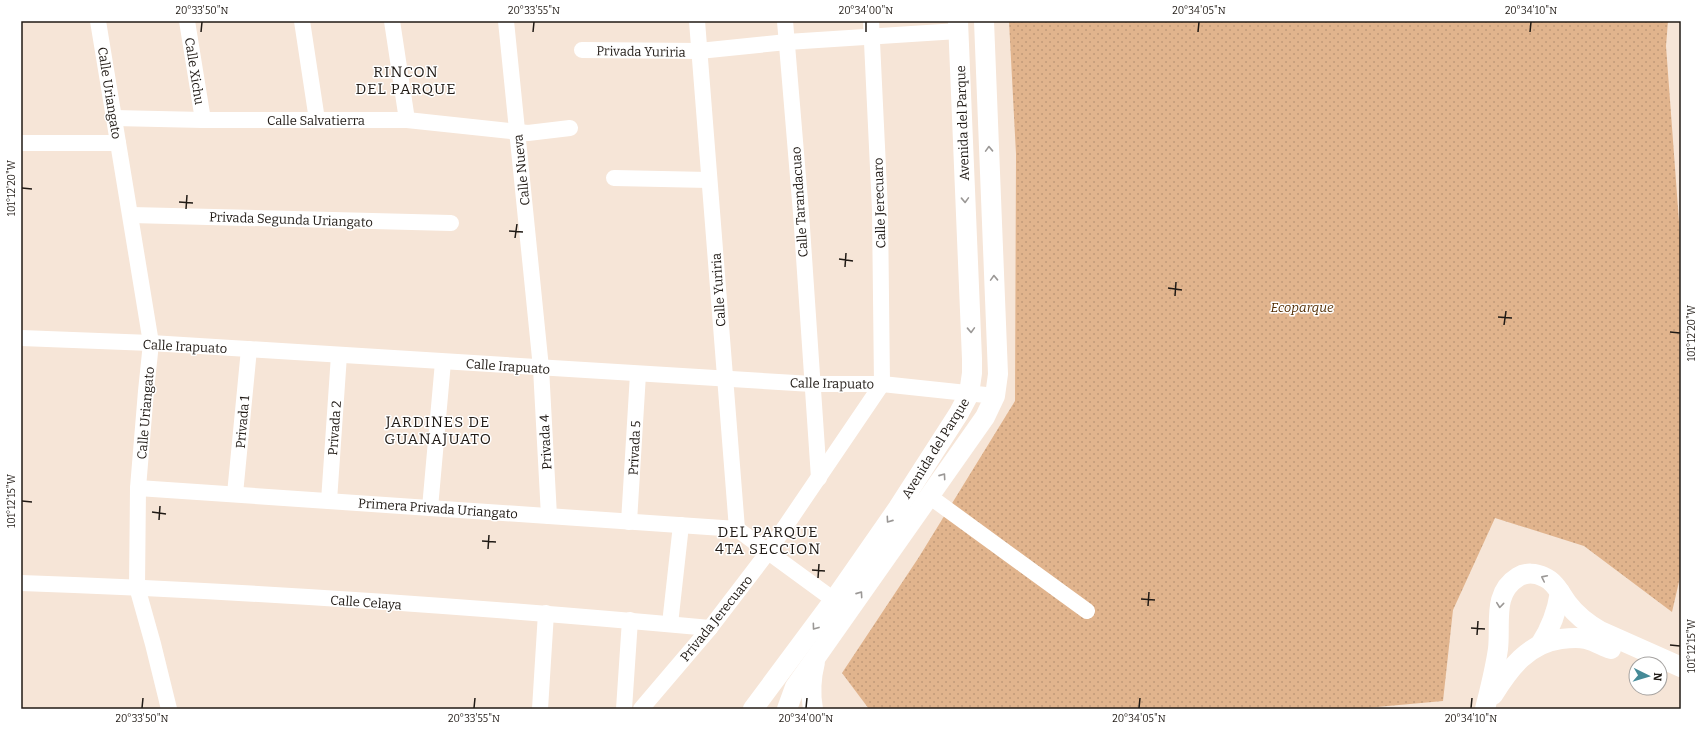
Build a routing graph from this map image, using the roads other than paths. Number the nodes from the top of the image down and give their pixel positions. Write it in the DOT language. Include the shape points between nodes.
graph roads {
  1 [pos="98,21"];
  2 [pos="187,21"];
  3 [pos="302,21"];
  4 [pos="392,21"];
  5 [pos="506,21"];
  6 [pos="697,21"];
  7 [pos="785,21"];
  8 [pos="984,21"];
  9 [pos="958,26"];
  10 [pos="871,29"];
  11 [pos="787,42"];
  12 [pos="582,50"];
  13 [pos="699,51"];
  14 [pos="114,118"];
  15 [pos="203,120"];
  16 [pos="317,120"];
  17 [pos="407,120"];
  18 [pos="570,128"];
  19 [pos="518,132"];
  20 [pos="21,143"];
  21 [pos="118,143"];
  22 [pos="614,178"];
  23 [pos="710,180"];
  24 [pos="131,215"];
  25 [pos="451,223"];
  26 [pos="21,338"];
  27 [pos="151,343"];
  28 [pos="249,350"];
  29 [pos="339,355"];
  30 [pos="443,362"];
  31 [pos="541,368"];
  32 [pos="638,374"];
  33 [pos="725,379"];
  34 [pos="812,384"];
  35 [pos="882,384"];
  36 [pos="969,394"];
  37 [pos="995,396"];
  38 [pos="819,478"];
  39 [pos="138,488"];
  40 [pos="235,494"];
  41 [pos="929,496"];
  42 [pos="329,501"];
  43 [pos="430,508"];
  44 [pos="549,516"];
  45 [pos="629,522"];
  46 [pos="681,525"];
  47 [pos="737,529"];
  48 [pos="768,552"];
  49 [pos="21,583"];
  50 [pos="137,588"];
  51 [pos="1560,592"];
  52 [pos="834,600"];
  53 [pos="1087,611"];
  54 [pos="546,613"];
  55 [pos="630,620"];
  56 [pos="670,624"];
  57 [pos="710,628"];
  58 [pos="1588,632"];
  59 [pos="1540,645"];
  60 [pos="1498,647"];
  61 [pos="1630,656"];
  62 [pos="816,658"];
  63 [pos="1520,658"];
  64 [pos="1681,667"];
  65 [pos="1668,674"];
  66 [pos="1681,680"];
  67 [pos="169,709"];
  68 [pos="540,709"];
  69 [pos="624,709"];
  70 [pos="641,709"];
  71 [pos="754,709"];
  72 [pos="786,709"];
  73 [pos="813,709"];
  74 [pos="1485,709"];
  1 -- 14 [label="street, Calle Uriangato"];
  2 -- 15 [label="street, Calle Xichu"];
  3 -- 16 [label="street"];
  4 -- 17 [label="street"];
  5 -- 19 [label="street, Calle Nueva"];
  6 -- 13 [label="street, Calle Yuriria"];
  7 -- 11 [label="street, Calle Tarandacuao"];
  37 -- 8 [label="street, Avenida del Parque, one-way" via="998,374"];
  9 -- 10 [label="street"];
  9 -- 36 [label="street, Avenida del Parque, one-way" via="972,359"];
  10 -- 11 [label="street"];
  10 -- 35 [label="street, Calle Jerecuaro" via="880,210"];
  11 -- 13 [label="street"];
  11 -- 34 [label="street, Calle Tarandacuao"];
  12 -- 13 [label="street, Privada Yuriria"];
  13 -- 23 [label="street, Calle Yuriria"];
  14 -- 15 [label="street, Calle Salvatierra"];
  14 -- 21 [label="street, Calle Uriangato"];
  15 -- 16 [label="street, Calle Salvatierra"];
  16 -- 17 [label="street, Calle Salvatierra"];
  17 -- 19 [label="street, Calle Salvatierra"];
  18 -- 19 [label="street, Calle Salvatierra"];
  19 -- 31 [label="street, Calle Nueva"];
  20 -- 21 [label="street"];
  21 -- 24 [label="street, Calle Uriangato"];
  22 -- 23 [label="street"];
  23 -- 33 [label="street, Calle Yuriria"];
  24 -- 25 [label="street, Privada Segunda Uriangato"];
  24 -- 27 [label="street, Calle Uriangato"];
  26 -- 27 [label="street, Calle Irapuato"];
  27 -- 28 [label="street, Calle Irapuato"];
  27 -- 39 [label="street, Calle Uriangato"];
  28 -- 29 [label="street, Calle Irapuato"];
  28 -- 40 [label="street, Privada 1"];
  29 -- 30 [label="street, Calle Irapuato"];
  29 -- 42 [label="street, Privada 2"];
  30 -- 31 [label="street, Calle Irapuato"];
  30 -- 43 [label="street"];
  31 -- 32 [label="street, Calle Irapuato"];
  31 -- 44 [label="street, Privada 4"];
  32 -- 33 [label="street, Calle Irapuato"];
  32 -- 45 [label="street, Privada 5"];
  33 -- 34 [label="street, Calle Irapuato"];
  33 -- 47 [label="street, Calle Yuriria"];
  34 -- 35 [label="street, Calle Irapuato"];
  34 -- 38 [label="street, Calle Tarandacuao"];
  35 -- 36 [label="street, Calle Irapuato"];
  35 -- 38 [label="street, Privada Jerecuaro"];
  36 -- 37 [label="street, Calle Irapuato"];
  36 -- 52 [label="street, Avenida del Parque, one-way" via="898,508"];
  41 -- 37 [label="street, Avenida del Parque, one-way" via="985,417"];
  38 -- 48 [label="street, Privada Jerecuaro"];
  39 -- 40 [label="street, Primera Privada Uriangato"];
  39 -- 50 [label="street, Calle Uriangato"];
  40 -- 42 [label="street, Primera Privada Uriangato"];
  41 -- 53 [label="street"];
  62 -- 41 [label="street, Avenida del Parque, one-way"];
  42 -- 43 [label="street, Primera Privada Uriangato"];
  43 -- 44 [label="street, Primera Privada Uriangato"];
  44 -- 45 [label="street, Primera Privada Uriangato"];
  45 -- 46 [label="street, Primera Privada Uriangato"];
  46 -- 47 [label="street, Primera Privada Uriangato"];
  46 -- 56 [label="street"];
  47 -- 48 [label="street"];
  48 -- 52 [label="street"];
  48 -- 57 [label="street, Privada Jerecuaro"];
  49 -- 50 [label="street, Calle Celaya"];
  50 -- 54 [label="street, Calle Celaya"];
  50 -- 67 [label="street, Calle Uriangato"];
  51 -- 58 [label="street"];
  51 -- 59 [label="street" via="1554,620"];
  51 -- 60 [label="street, one-way" via="1545,577 1533,573 1521,575 1510,582 1503,592 1500,604"];
  52 -- 71 [label="street, Avenida del Parque, one-way"];
  54 -- 55 [label="street, Calle Celaya"];
  54 -- 68 [label="street"];
  55 -- 56 [label="street, Calle Celaya"];
  55 -- 69 [label="street"];
  56 -- 57 [label="street, Calle Celaya"];
  57 -- 70 [label="street, Privada Jerecuaro"];
  58 -- 59 [label="street"];
  58 -- 61 [label="street"];
  58 -- 64 [label="street" via="1600,632"];
  59 -- 63 [label="street"];
  60 -- 63 [label="street" via="1508,655"];
  60 -- 74 [label="street"];
  62 -- 72 [label="street, Avenida del Parque" via="795,687"];
  62 -- 73 [label="street" via="811,691"];
  63 -- 74 [label="street" via="1502,680"];
  65 -- 66 [label="street"];
}
